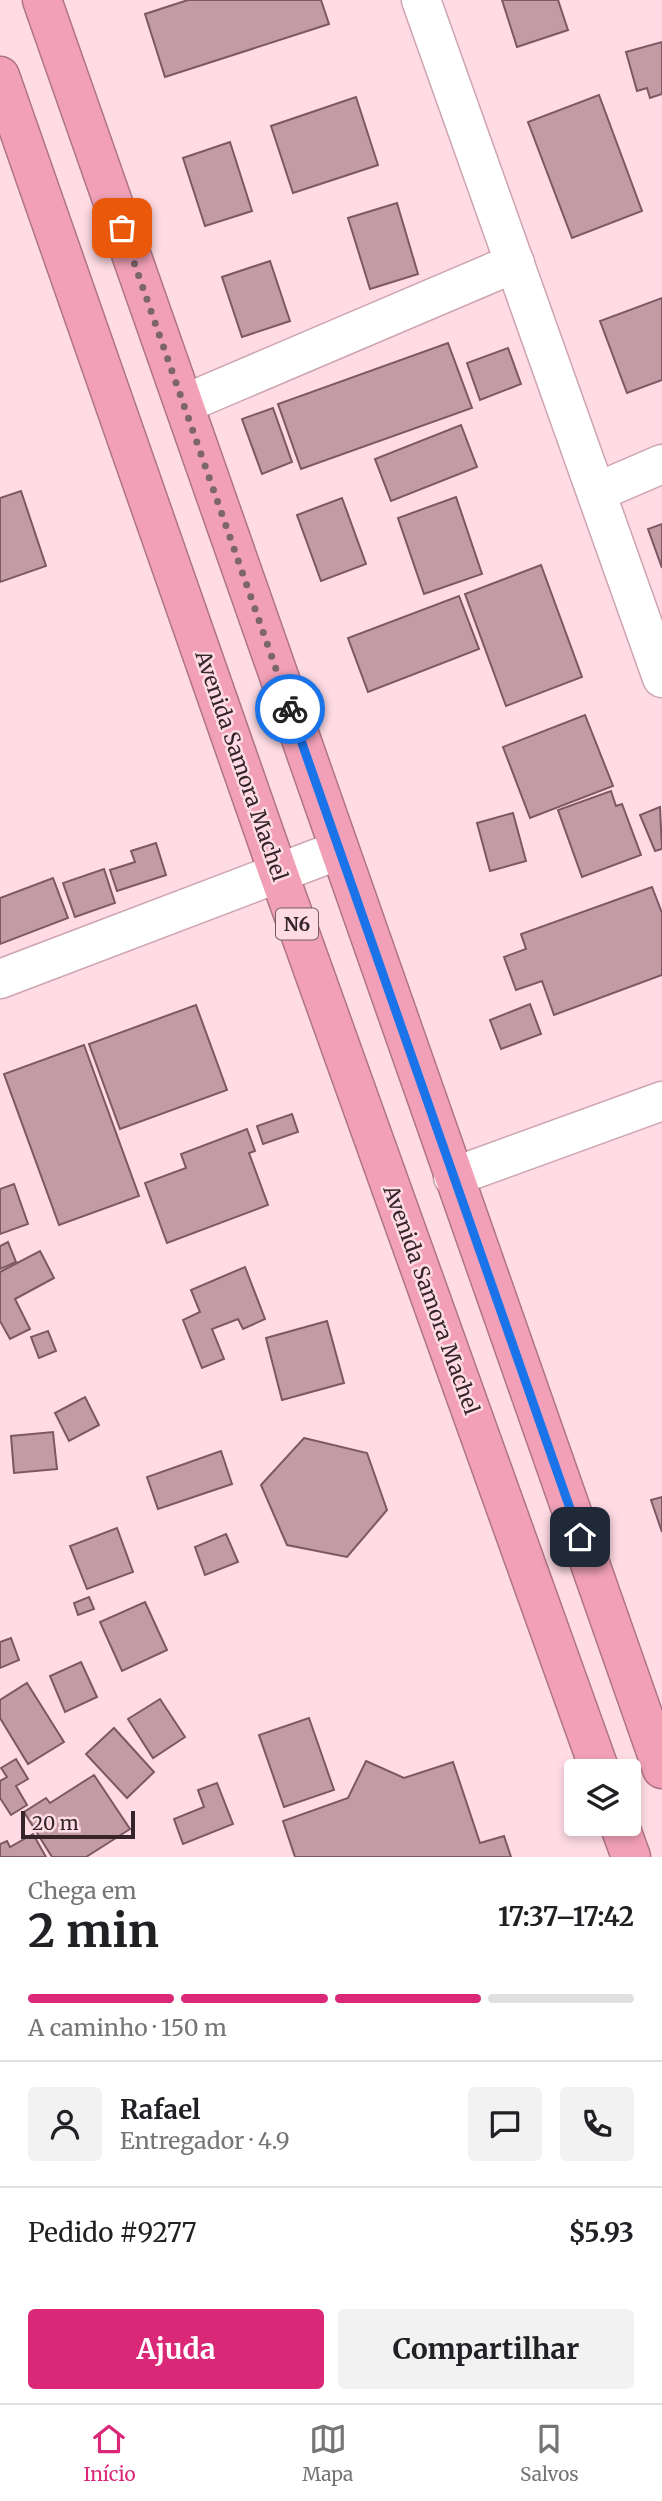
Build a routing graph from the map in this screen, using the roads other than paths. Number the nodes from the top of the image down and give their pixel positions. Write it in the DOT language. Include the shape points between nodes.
graph roads {
  1 [pos="42,0"];
  2 [pos="421,0"];
  3 [pos="0,76"];
  4 [pos="515,263"];
  5 [pos="184,404"];
  6 [pos="662,464"];
  7 [pos="597,492"];
  8 [pos="662,678"];
  9 [pos="339,850"];
  10 [pos="278,872"];
  11 [pos="0,979"];
  12 [pos="662,1101"];
  13 [pos="453,1177"];
  14 [pos="596,1759"];
  15 [pos="662,1769"];
  16 [pos="623,1836"];
  17 [pos="631,1857"];
  1 -- 5 [label="highway"];
  2 -- 4 [label="street"];
  3 -- 10 [label="highway, Avenida Samora Machel / N6"];
  4 -- 5 [label="street"];
  4 -- 7 [label="street"];
  5 -- 9 [label="highway"];
  6 -- 7 [label="street"];
  7 -- 8 [label="street"];
  9 -- 10 [label="street"];
  9 -- 13 [label="highway"];
  10 -- 11 [label="street"];
  10 -- 14 [label="highway, Avenida Samora Machel / N6"];
  12 -- 13 [label="street"];
  13 -- 15 [label="highway"];
  16 -- 17 [label="highway"];
}
